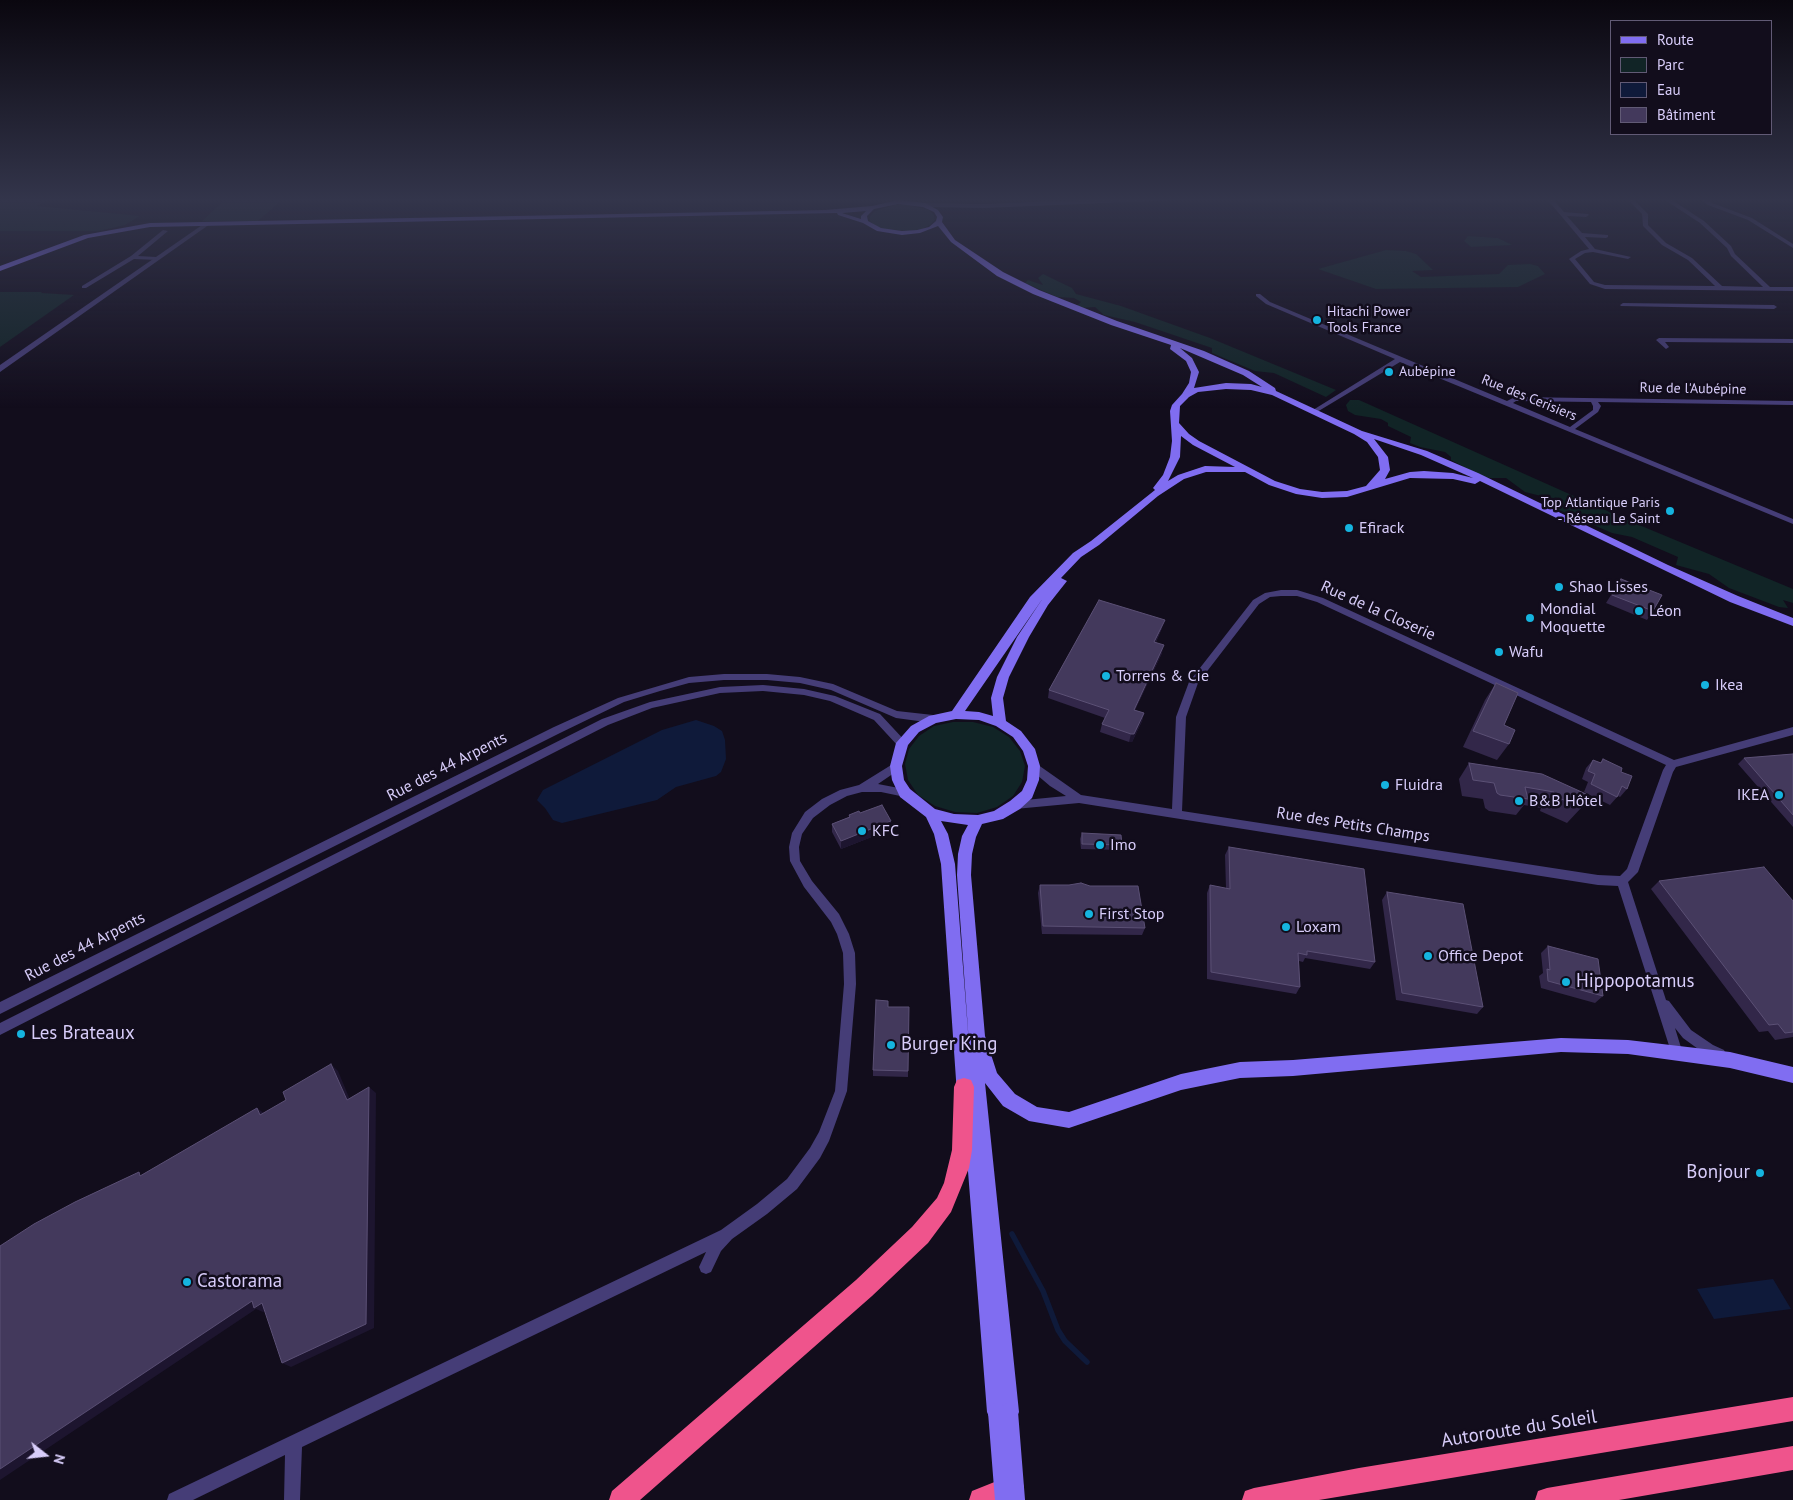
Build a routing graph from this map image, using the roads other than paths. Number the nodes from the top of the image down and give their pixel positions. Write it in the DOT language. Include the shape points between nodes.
graph roads {
  1 [pos="115,268"];
  2 [pos="143,268"];
  3 [pos="991,268"];
  4 [pos="1579,268"];
  5 [pos="1699,268"];
  6 [pos="1747,268"];
  7 [pos="84,287"];
  8 [pos="1669,288"];
  9 [pos="1721,289"];
  10 [pos="1769,289"];
  11 [pos="1793,289"];
  12 [pos="1676,294"];
  13 [pos="1258,295"];
  14 [pos="1682,300"];
  15 [pos="1623,305"];
  16 [pos="1689,306"];
  17 [pos="1774,307"];
  18 [pos="1151,336"];
  19 [pos="1793,341"];
  20 [pos="1666,348"];
  21 [pos="1400,359"];
  22 [pos="0,369"];
  23 [pos="1275,393"];
  24 [pos="1186,395"];
  25 [pos="1592,400"];
  26 [pos="1508,403"];
  27 [pos="1793,403"];
  28 [pos="1315,412"];
  29 [pos="1176,423"];
  30 [pos="1571,429"];
  31 [pos="1357,432"];
  32 [pos="1253,473"];
  33 [pos="1375,484"];
  34 [pos="1508,492"];
  35 [pos="1155,494"];
  36 [pos="1793,522"];
  37 [pos="1095,543"];
  38 [pos="1793,622"];
  39 [pos="956,715"];
  40 [pos="933,719"];
  41 [pos="1000,723"];
  42 [pos="1793,731"];
  43 [pos="902,743"];
  44 [pos="1673,764"];
  45 [pos="896,766"];
  46 [pos="1034,766"];
  47 [pos="862,788"];
  48 [pos="905,793"];
  49 [pos="1079,799"];
  50 [pos="1015,806"];
  51 [pos="931,813"];
  52 [pos="1177,815"];
  53 [pos="978,820"];
  54 [pos="1622,881"];
  55 [pos="1657,993"];
  56 [pos="0,1008"];
  57 [pos="0,1029"];
  58 [pos="977,1036"];
  59 [pos="1677,1054"];
  60 [pos="1744,1063"];
  61 [pos="1793,1075"];
  62 [pos="964,1087"];
  63 [pos="727,1234"];
  64 [pos="706,1267"];
  65 [pos="1793,1409"];
  66 [pos="1003,1412"];
  67 [pos="294,1442"];
  68 [pos="1793,1458"];
  69 [pos="1013,1494"];
  70 [pos="175,1500"];
  71 [pos="292,1500"];
  72 [pos="621,1500"];
  73 [pos="981,1500"];
  74 [pos="1254,1500"];
  75 [pos="1547,1500"];
  1 -- 7 [label="street"];
  2 -- 22 [label="street"];
  3 -- 18 [label="main road" via="1070,307"];
  4 -- 8 [label="street" via="1598,286"];
  5 -- 9 [label="street"];
  6 -- 10 [label="street"];
  8 -- 9 [label="street"];
  8 -- 12 [label="street"];
  9 -- 10 [label="street"];
  10 -- 11 [label="street"];
  13 -- 21 [label="street, Rue des Cerisiers" via="1268,303"];
  14 -- 16 [label="street"];
  15 -- 16 [label="street"];
  16 -- 17 [label="street"];
  18 -- 23 [label="main road" via="1237,368"];
  18 -- 24 [label="main road" via="1183,353 1193,366 1195,378"];
  19 -- 20 [label="street" via="1659,340"];
  21 -- 26 [label="street, Rue des Cerisiers"];
  21 -- 28 [label="street"];
  23 -- 24 [label="main road" via="1251,387 1226,386 1205,388"];
  23 -- 28 [label="main road"];
  24 -- 29 [label="main road" via="1176,405"];
  25 -- 26 [label="street, Rue de l'Aubépine" via="1515,399"];
  25 -- 27 [label="street, Rue de l'Aubépine"];
  25 -- 30 [label="street" via="1597,406 1596,411"];
  26 -- 30 [label="street, Rue des Cerisiers"];
  28 -- 31 [label="main road"];
  29 -- 32 [label="main road" via="1196,443"];
  29 -- 35 [label="main road" via="1176,457"];
  30 -- 36 [label="street, Rue des Cerisiers"];
  31 -- 33 [label="main road" via="1370,440 1383,457 1385,470"];
  31 -- 34 [label="main road" via="1438,459"];
  32 -- 33 [label="main road" via="1282,487 1322,495 1353,493"];
  32 -- 35 [label="main road" via="1197,470"];
  33 -- 34 [label="main road" via="1410,475 1440,474"];
  34 -- 38 [label="main road" via="1734,599"];
  35 -- 37 [label="main road"];
  37 -- 39 [label="main road" via="1062,569 1034,600"];
  37 -- 41 [label="main road" via="1049,597 1023,637 1003,677 997,698"];
  39 -- 40 [label="main road"];
  39 -- 41 [label="main road" via="979,716"];
  40 -- 43 [label="main road" via="915,729"];
  40 -- 56 [label="street, Rue des 44 Arpents" via="896,714 833,687 800,680 724,677 689,680 659,688 621,700 557,730"];
  41 -- 46 [label="main road" via="1017,734 1029,749"];
  42 -- 44 [label="street"];
  43 -- 45 [label="main road"];
  43 -- 57 [label="street, Rue des 44 Arpents" via="877,717 832,698 804,692 764,688 720,690 650,705 605,722"];
  44 -- 52 [label="street, Rue de la Closerie" via="1320,600 1297,593 1281,593 1268,595 1256,602 1194,682 1181,717"];
  44 -- 54 [label="street" via="1668,770 1632,872"];
  45 -- 47 [label="street"];
  45 -- 48 [label="main road" via="898,780"];
  46 -- 49 [label="street, Rue des Petits Champs"];
  46 -- 50 [label="main road" via="1033,780"];
  47 -- 48 [label="street"];
  47 -- 63 [label="street" via="844,793 816,808 797,833 794,847 798,868 835,918 849,952 850,984 841,1091 824,1136 792,1184"];
  48 -- 51 [label="main road"];
  49 -- 50 [label="street, Rue des Petits Champs"];
  49 -- 52 [label="street, Rue des Petits Champs"];
  50 -- 53 [label="main road"];
  51 -- 53 [label="main road" via="954,820"];
  51 -- 62 [label="main road" via="941,834 948,864"];
  52 -- 54 [label="street, Rue des Petits Champs" via="1598,880"];
  53 -- 58 [label="main road" via="969,836 964,875"];
  54 -- 55 [label="street"];
  55 -- 59 [label="street"];
  55 -- 60 [label="street" via="1687,1034 1710,1050"];
  58 -- 59 [label="main road" via="990,1078 1009,1100 1035,1116 1069,1120 1181,1082 1240,1070 1561,1046 1628,1047"];
  58 -- 66 [label="main road" via="977,1087"];
  59 -- 60 [label="main road"];
  60 -- 61 [label="main road"];
  62 -- 66 [label="main road" via="974,1146"];
  62 -- 72 [label="highway" via="959,1168 944,1204 920,1235"];
  63 -- 64 [label="street" via="716,1246"];
  63 -- 67 [label="street"];
  65 -- 74 [label="highway, Autoroute du Soleil"];
  66 -- 69 [label="main road, bridge"];
  67 -- 70 [label="street"];
  67 -- 71 [label="street"];
  68 -- 75 [label="highway"];
  69 -- 73 [label="highway"];
}
